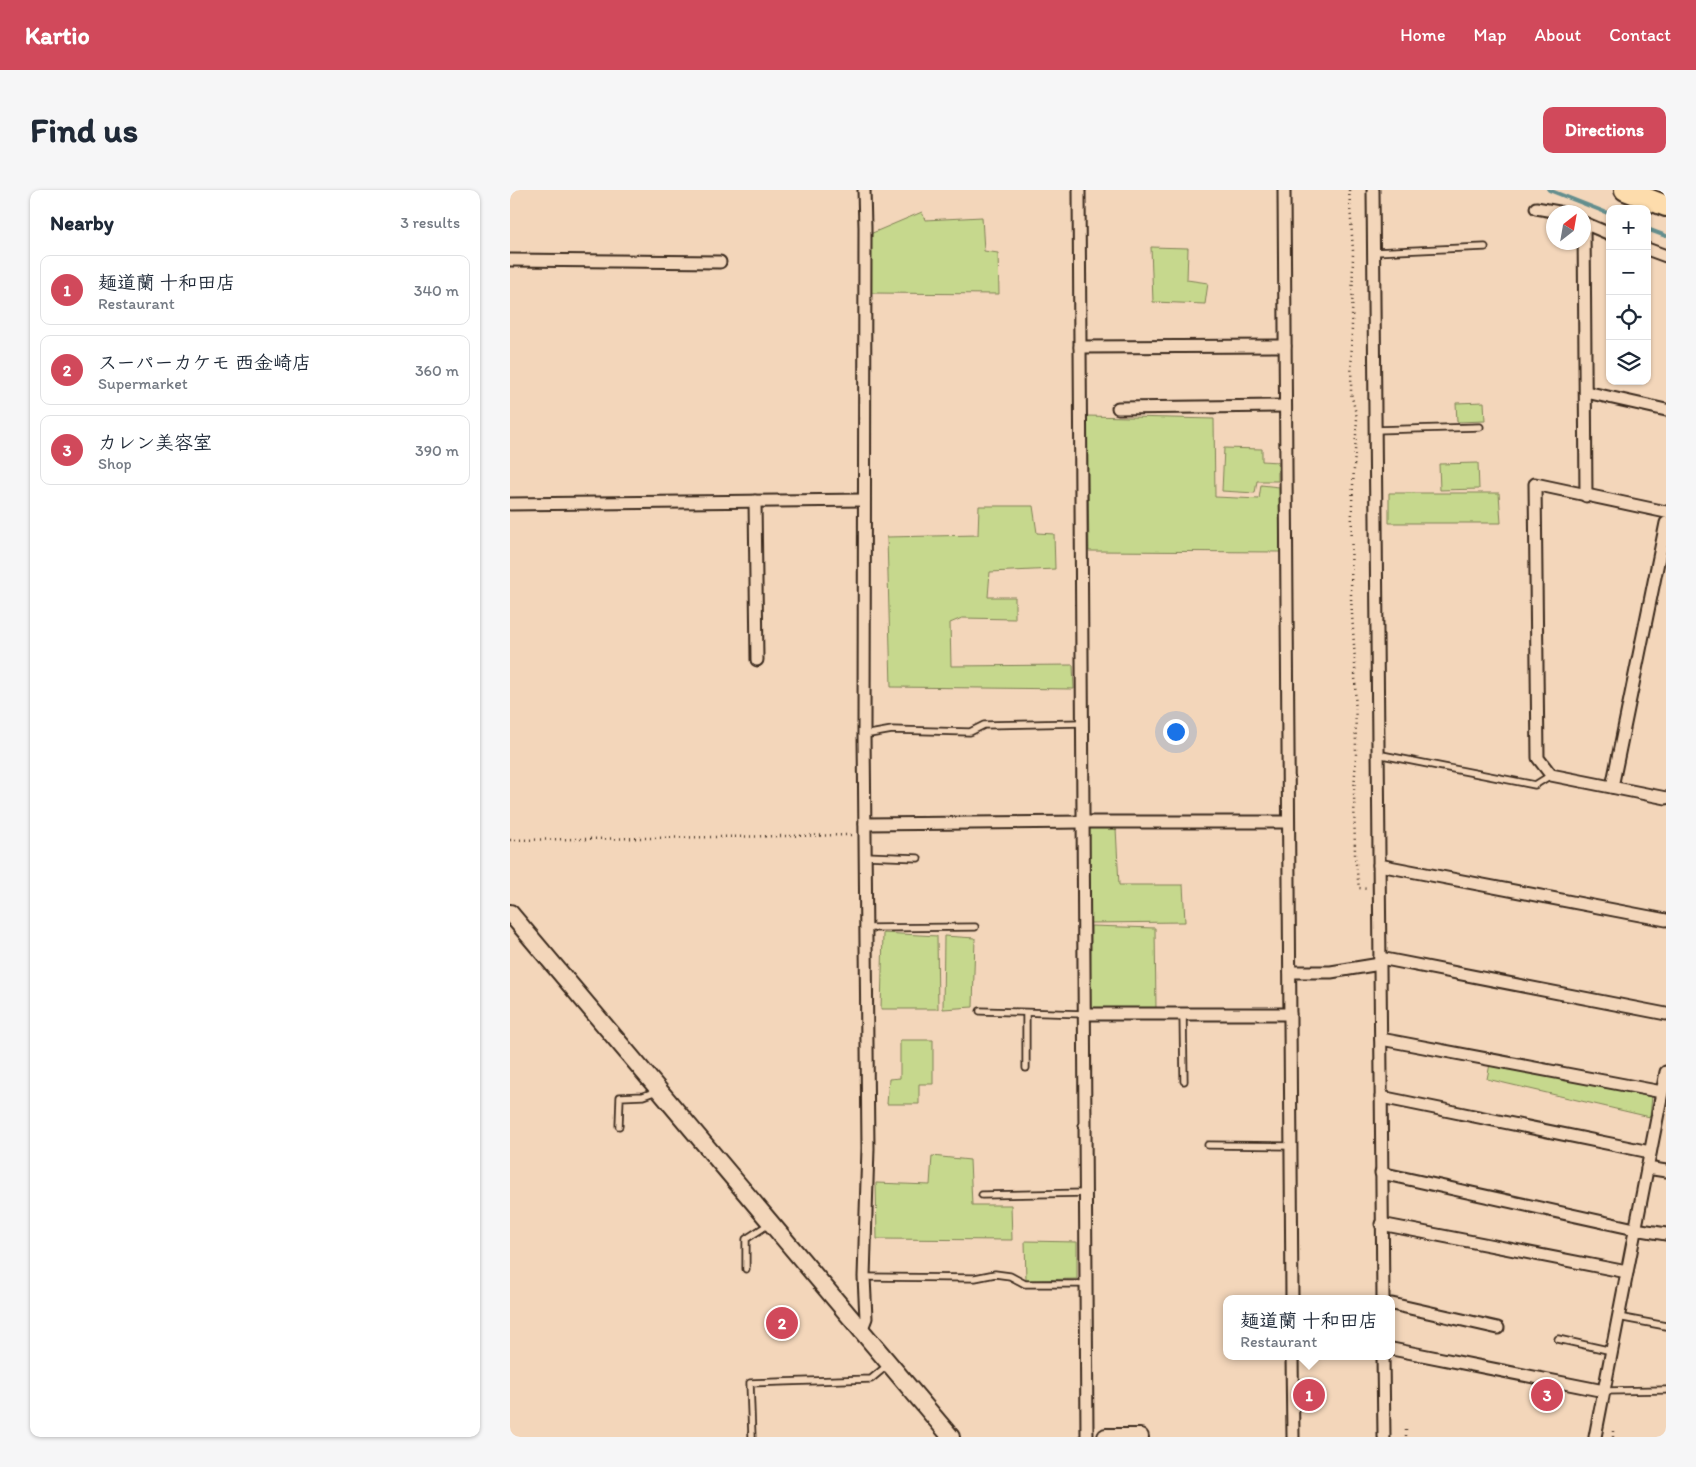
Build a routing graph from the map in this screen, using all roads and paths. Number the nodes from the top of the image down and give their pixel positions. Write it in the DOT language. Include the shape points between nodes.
graph roads {
  1 [pos="864,190"];
  2 [pos="1079,190"];
  3 [pos="1284,190"];
  4 [pos="1349,190"];
  5 [pos="1373,190"];
  6 [pos="1625,190"];
  7 [pos="1666,206"];
  8 [pos="1536,208"];
  9 [pos="1546,210"];
  10 [pos="1591,227"];
  11 [pos="1606,232"];
  12 [pos="1485,247"];
  13 [pos="1584,250"];
  14 [pos="1650,250"];
  15 [pos="1374,252"];
  16 [pos="1666,256"];
  17 [pos="510,260"];
  18 [pos="720,262"];
  19 [pos="1285,346"];
  20 [pos="1080,347"];
  21 [pos="1586,392"];
  22 [pos="1286,406"];
  23 [pos="1118,408"];
  24 [pos="1666,410"];
  25 [pos="1480,427"];
  26 [pos="1375,430"];
  27 [pos="1586,496"];
  28 [pos="864,500"];
  29 [pos="755,501"];
  30 [pos="510,504"];
  31 [pos="1666,512"];
  32 [pos="1666,523"];
  33 [pos="757,660"];
  34 [pos="1082,723"];
  35 [pos="864,735"];
  36 [pos="1377,754"];
  37 [pos="1551,775"];
  38 [pos="1612,787"];
  39 [pos="1666,798"];
  40 [pos="1083,822"];
  41 [pos="1288,822"];
  42 [pos="865,830"];
  43 [pos="510,840"];
  44 [pos="865,856"];
  45 [pos="918,858"];
  46 [pos="1379,865"];
  47 [pos="1380,889"];
  48 [pos="510,913"];
  49 [pos="1666,920"];
  50 [pos="975,927"];
  51 [pos="866,928"];
  52 [pos="1380,961"];
  53 [pos="1290,972"];
  54 [pos="980,1011"];
  55 [pos="1026,1012"];
  56 [pos="1084,1014"];
  57 [pos="1183,1014"];
  58 [pos="1290,1014"];
  59 [pos="1666,1014"];
  60 [pos="1381,1040"];
  61 [pos="1026,1068"];
  62 [pos="1666,1072"];
  63 [pos="1184,1081"];
  64 [pos="659,1090"];
  65 [pos="1662,1092"];
  66 [pos="1381,1097"];
  67 [pos="619,1126"];
  68 [pos="1208,1145"];
  69 [pos="1291,1146"];
  70 [pos="1650,1152"];
  71 [pos="1647,1168"];
  72 [pos="1666,1171"];
  73 [pos="1380,1172"];
  74 [pos="1085,1193"];
  75 [pos="982,1195"];
  76 [pos="771,1223"];
  77 [pos="1381,1224"];
  78 [pos="1635,1229"];
  79 [pos="1666,1234"];
  80 [pos="746,1269"];
  81 [pos="1627,1272"];
  82 [pos="864,1277"];
  83 [pos="1086,1284"];
  84 [pos="1292,1295"];
  85 [pos="1382,1295"];
  86 [pos="1395,1305"];
  87 [pos="1618,1317"];
  88 [pos="1666,1326"];
  89 [pos="1498,1328"];
  90 [pos="861,1331"];
  91 [pos="1558,1339"];
  92 [pos="1395,1350"];
  93 [pos="1612,1351"];
  94 [pos="1292,1360"];
  95 [pos="1383,1360"];
  96 [pos="890,1364"];
  97 [pos="1666,1390"];
  98 [pos="1604,1391"];
  99 [pos="1613,1429"];
  100 [pos="1406,1430"];
  101 [pos="752,1437"];
  102 [pos="951,1437"];
  103 [pos="1087,1437"];
  104 [pos="1106,1437"];
  105 [pos="1140,1437"];
  106 [pos="1293,1437"];
  107 [pos="1384,1437"];
  108 [pos="1406,1437"];
  109 [pos="1594,1437"];
  110 [pos="1613,1437"];
  1 -- 28 [label="street"];
  2 -- 20 [label="street"];
  3 -- 19 [label="street"];
  4 -- 47 [label="path" via="1351,393 1356,418 1351,598 1355,661 1356,856 1359,888"];
  5 -- 15 [label="street"];
  6 -- 7 [label="highway"];
  8 -- 9 [label="street"];
  10 -- 11 [label="street"];
  12 -- 15 [label="lane"];
  13 -- 21 [label="street"];
  14 -- 16 [label="street"];
  15 -- 26 [label="street"];
  17 -- 18 [label="street"];
  19 -- 20 [label="street"];
  19 -- 22 [label="street"];
  20 -- 34 [label="street"];
  21 -- 24 [label="street"];
  21 -- 27 [label="street"];
  22 -- 23 [label="street"];
  22 -- 41 [label="street"];
  25 -- 26 [label="lane"];
  26 -- 36 [label="street"];
  27 -- 31 [label="street"];
  27 -- 37 [label="street" via="1535,484 1538,758"];
  28 -- 29 [label="street"];
  28 -- 35 [label="street"];
  29 -- 30 [label="street"];
  29 -- 33 [label="street"];
  32 -- 38 [label="street"];
  34 -- 35 [label="lane" via="984,725 970,732 892,730"];
  34 -- 40 [label="street"];
  35 -- 42 [label="street"];
  36 -- 37 [label="lane" via="1535,785"];
  36 -- 46 [label="street"];
  37 -- 38 [label="street"];
  38 -- 39 [label="street"];
  40 -- 41 [label="street"];
  40 -- 42 [label="street"];
  40 -- 56 [label="street"];
  41 -- 53 [label="street"];
  42 -- 43 [label="path"];
  42 -- 44 [label="street"];
  44 -- 45 [label="lane"];
  44 -- 51 [label="street"];
  46 -- 47 [label="street"];
  46 -- 49 [label="street"];
  47 -- 52 [label="street"];
  48 -- 64 [label="street"];
  50 -- 51 [label="lane"];
  51 -- 82 [label="street" via="868,1148"];
  52 -- 53 [label="street" via="1331,972"];
  52 -- 59 [label="street"];
  52 -- 60 [label="street"];
  53 -- 58 [label="street"];
  54 -- 55 [label="lane"];
  55 -- 56 [label="lane"];
  55 -- 61 [label="lane"];
  56 -- 57 [label="street"];
  56 -- 74 [label="street"];
  57 -- 58 [label="street"];
  57 -- 63 [label="lane"];
  58 -- 69 [label="street"];
  60 -- 65 [label="street"];
  60 -- 66 [label="street"];
  62 -- 65 [label="street"];
  64 -- 67 [label="lane" via="643,1096 620,1097"];
  64 -- 76 [label="street"];
  65 -- 70 [label="street"];
  66 -- 70 [label="street"];
  66 -- 73 [label="street"];
  68 -- 69 [label="lane"];
  69 -- 84 [label="street"];
  70 -- 71 [label="street"];
  71 -- 72 [label="street"];
  71 -- 78 [label="street"];
  73 -- 77 [label="street"];
  73 -- 78 [label="street"];
  74 -- 75 [label="lane"];
  74 -- 83 [label="street"];
  76 -- 80 [label="lane" via="746,1238"];
  76 -- 90 [label="street"];
  77 -- 81 [label="street"];
  77 -- 85 [label="street"];
  78 -- 79 [label="street"];
  78 -- 81 [label="street"];
  81 -- 87 [label="street"];
  82 -- 83 [label="lane" via="975,1278 995,1274 1010,1276 1025,1284"];
  82 -- 90 [label="street" via="866,1318"];
  83 -- 103 [label="street"];
  86 -- 89 [label="street"];
  87 -- 88 [label="lane"];
  87 -- 93 [label="street"];
  90 -- 96 [label="street"];
  91 -- 93 [label="lane"];
  92 -- 98 [label="street"];
  93 -- 98 [label="street"];
  94 -- 106 [label="street"];
  95 -- 107 [label="street"];
  96 -- 101 [label="lane" via="870,1379 750,1383"];
  96 -- 102 [label="street"];
  97 -- 98 [label="lane"];
  98 -- 109 [label="street"];
  99 -- 110 [label="path"];
  100 -- 108 [label="path"];
  104 -- 105 [label="street"];
}
